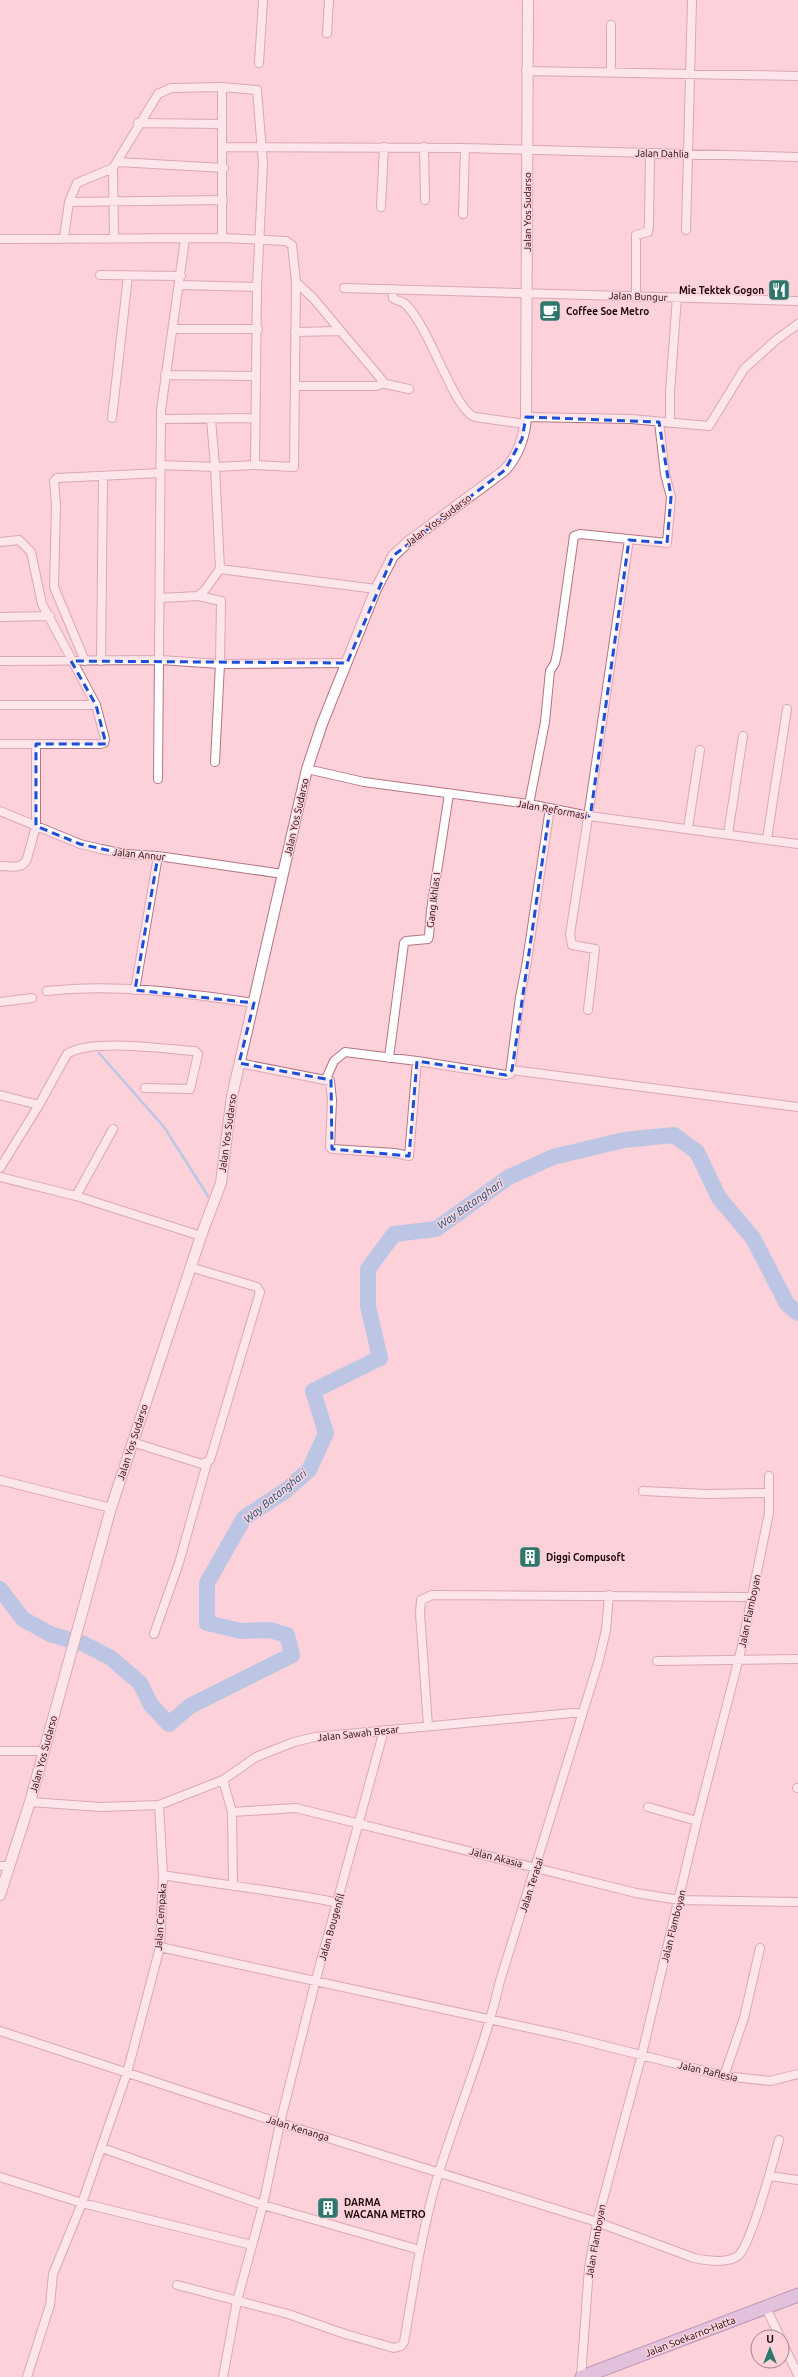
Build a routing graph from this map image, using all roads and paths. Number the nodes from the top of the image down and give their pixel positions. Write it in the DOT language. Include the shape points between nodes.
graph roads {
  1 [pos="263,0"];
  2 [pos="329,0"];
  3 [pos="528,0"];
  4 [pos="692,0"];
  5 [pos="611,25"];
  6 [pos="327,33"];
  7 [pos="259,64"];
  8 [pos="526,71"];
  9 [pos="611,72"];
  10 [pos="691,74"];
  11 [pos="798,76"];
  12 [pos="222,87"];
  13 [pos="138,123"];
  14 [pos="222,124"];
  15 [pos="222,146"];
  16 [pos="261,146"];
  17 [pos="384,147"];
  18 [pos="424,147"];
  19 [pos="465,148"];
  20 [pos="526,150"];
  21 [pos="650,153"];
  22 [pos="690,153"];
  23 [pos="798,157"];
  24 [pos="116,165"];
  25 [pos="224,168"];
  26 [pos="223,200"];
  27 [pos="425,200"];
  28 [pos="69,202"];
  29 [pos="114,202"];
  30 [pos="381,207"];
  31 [pos="463,214"];
  32 [pos="686,230"];
  33 [pos="64,237"];
  34 [pos="114,238"];
  35 [pos="222,238"];
  36 [pos="0,239"];
  37 [pos="185,239"];
  38 [pos="259,240"];
  39 [pos="100,275"];
  40 [pos="128,276"];
  41 [pos="181,276"];
  42 [pos="296,282"];
  43 [pos="180,285"];
  44 [pos="257,287"];
  45 [pos="344,288"];
  46 [pos="526,293"];
  47 [pos="393,294"];
  48 [pos="636,296"];
  49 [pos="677,297"];
  50 [pos="798,301"];
  51 [pos="798,324"];
  52 [pos="174,329"];
  53 [pos="258,329"];
  54 [pos="339,331"];
  55 [pos="295,332"];
  56 [pos="165,375"];
  57 [pos="256,376"];
  58 [pos="381,383"];
  59 [pos="296,386"];
  60 [pos="409,389"];
  61 [pos="112,418"];
  62 [pos="255,418"];
  63 [pos="161,419"];
  64 [pos="211,419"];
  65 [pos="525,420"];
  66 [pos="659,422"];
  67 [pos="670,423"];
  68 [pos="255,465"];
  69 [pos="215,467"];
  70 [pos="160,469"];
  71 [pos="103,476"];
  72 [pos="629,540"];
  73 [pos="0,542"];
  74 [pos="220,569"];
  75 [pos="376,589"];
  76 [pos="198,596"];
  77 [pos="160,598"];
  78 [pos="50,616"];
  79 [pos="0,617"];
  80 [pos="101,660"];
  81 [pos="160,660"];
  82 [pos="0,661"];
  83 [pos="71,661"];
  84 [pos="85,661"];
  85 [pos="347,663"];
  86 [pos="220,664"];
  87 [pos="0,705"];
  88 [pos="96,705"];
  89 [pos="787,709"];
  90 [pos="742,736"];
  91 [pos="0,744"];
  92 [pos="36,744"];
  93 [pos="700,750"];
  94 [pos="216,762"];
  95 [pos="308,769"];
  96 [pos="158,779"];
  97 [pos="449,794"];
  98 [pos="529,804"];
  99 [pos="550,808"];
  100 [pos="0,811"];
  101 [pos="589,816"];
  102 [pos="36,826"];
  103 [pos="688,828"];
  104 [pos="728,834"];
  105 [pos="767,839"];
  106 [pos="798,844"];
  107 [pos="158,856"];
  108 [pos="0,866"];
  109 [pos="283,874"];
  110 [pos="136,990"];
  111 [pos="47,991"];
  112 [pos="32,998"];
  113 [pos="0,1002"];
  114 [pos="254,1003"];
  115 [pos="588,1010"];
  116 [pos="388,1058"];
  117 [pos="417,1061"];
  118 [pos="239,1063"];
  119 [pos="512,1070"];
  120 [pos="326,1079"];
  121 [pos="145,1088"];
  122 [pos="0,1095"];
  123 [pos="39,1105"];
  124 [pos="798,1107"];
  125 [pos="113,1129"];
  126 [pos="0,1168"];
  127 [pos="0,1177"];
  128 [pos="76,1196"];
  129 [pos="200,1236"];
  130 [pos="190,1267"];
  131 [pos="132,1442"];
  132 [pos="208,1463"];
  133 [pos="769,1476"];
  134 [pos="0,1480"];
  135 [pos="643,1491"];
  136 [pos="769,1493"];
  137 [pos="111,1508"];
  138 [pos="609,1596"];
  139 [pos="752,1597"];
  140 [pos="154,1634"];
  141 [pos="798,1659"];
  142 [pos="737,1660"];
  143 [pos="657,1661"];
  144 [pos="581,1714"];
  145 [pos="428,1726"];
  146 [pos="384,1730"];
  147 [pos="0,1751"];
  148 [pos="44,1751"];
  149 [pos="223,1780"];
  150 [pos="30,1802"];
  151 [pos="159,1805"];
  152 [pos="648,1807"];
  153 [pos="232,1812"];
  154 [pos="697,1821"];
  155 [pos="360,1823"];
  156 [pos="4,1866"];
  157 [pos="537,1868"];
  158 [pos="163,1875"];
  159 [pos="233,1886"];
  160 [pos="0,1895"];
  161 [pos="679,1900"];
  162 [pos="798,1902"];
  163 [pos="338,1903"];
  164 [pos="160,1947"];
  165 [pos="760,1948"];
  166 [pos="315,1983"];
  167 [pos="491,2019"];
  168 [pos="0,2031"];
  169 [pos="642,2054"];
  170 [pos="127,2073"];
  171 [pos="798,2074"];
  172 [pos="724,2076"];
  173 [pos="280,2123"];
  174 [pos="779,2140"];
  175 [pos="102,2148"];
  176 [pos="439,2172"];
  177 [pos="770,2176"];
  178 [pos="0,2177"];
  179 [pos="798,2180"];
  180 [pos="82,2204"];
  181 [pos="263,2205"];
  182 [pos="597,2222"];
  183 [pos="252,2245"];
  184 [pos="420,2250"];
  185 [pos="177,2285"];
  186 [pos="798,2295"];
  187 [pos="237,2300"];
  188 [pos="766,2308"];
  189 [pos="776,2329"];
  190 [pos="790,2359"];
  191 [pos="798,2376"];
  192 [pos="27,2377"];
  193 [pos="223,2377"];
  194 [pos="582,2377"];
  1 -- 7 [label="street"];
  2 -- 6 [label="street"];
  3 -- 8 [label="street, Jalan Yos Sudarso"];
  4 -- 10 [label="street"];
  5 -- 9 [label="street"];
  8 -- 9 [label="street"];
  8 -- 20 [label="street, Jalan Yos Sudarso"];
  9 -- 10 [label="street"];
  10 -- 11 [label="street"];
  10 -- 22 [label="street"];
  12 -- 13 [label="street" via="171,88 162,91"];
  12 -- 14 [label="street"];
  12 -- 16 [label="street" via="257,90"];
  13 -- 14 [label="street"];
  13 -- 24 [label="street"];
  14 -- 15 [label="street"];
  15 -- 16 [label="street, Jalan Dahlia"];
  15 -- 25 [label="street"];
  16 -- 17 [label="street, Jalan Dahlia"];
  16 -- 38 [label="street"];
  17 -- 18 [label="street, Jalan Dahlia"];
  17 -- 30 [label="street"];
  18 -- 19 [label="street, Jalan Dahlia"];
  18 -- 27 [label="street"];
  19 -- 20 [label="street, Jalan Dahlia"];
  19 -- 31 [label="street"];
  20 -- 21 [label="street, Jalan Dahlia"];
  20 -- 46 [label="street, Jalan Yos Sudarso"];
  21 -- 22 [label="street, Jalan Dahlia"];
  21 -- 48 [label="street" via="649,225 648,232 636,235"];
  22 -- 23 [label="street, Jalan Dahlia"];
  22 -- 32 [label="street"];
  24 -- 25 [label="street"];
  24 -- 28 [label="street" via="78,182"];
  24 -- 29 [label="street"];
  25 -- 26 [label="street"];
  26 -- 29 [label="street"];
  26 -- 35 [label="street"];
  28 -- 29 [label="street"];
  28 -- 33 [label="street"];
  29 -- 34 [label="street"];
  33 -- 34 [label="street"];
  33 -- 36 [label="street"];
  34 -- 37 [label="street"];
  35 -- 37 [label="street"];
  35 -- 38 [label="street"];
  37 -- 41 [label="street"];
  38 -- 42 [label="street" via="286,241 292,245"];
  38 -- 44 [label="street"];
  39 -- 40 [label="street"];
  40 -- 41 [label="street"];
  40 -- 61 [label="street"];
  41 -- 43 [label="street"];
  42 -- 54 [label="street" via="313,298"];
  42 -- 55 [label="street"];
  43 -- 44 [label="street"];
  43 -- 52 [label="street"];
  44 -- 53 [label="street"];
  45 -- 47 [label="street, Jalan Bungur"];
  46 -- 47 [label="street, Jalan Bungur"];
  46 -- 48 [label="street, Jalan Bungur"];
  46 -- 65 [label="street, Jalan Yos Sudarso"];
  47 -- 65 [label="street" via="404,302 413,314 443,366 463,409 470,416"];
  48 -- 49 [label="street, Jalan Bungur"];
  49 -- 50 [label="street, Jalan Bungur"];
  49 -- 67 [label="street"];
  51 -- 67 [label="street" via="744,369 709,426"];
  52 -- 53 [label="street"];
  52 -- 56 [label="street"];
  53 -- 57 [label="street"];
  54 -- 55 [label="street"];
  54 -- 58 [label="street" via="381,379"];
  55 -- 59 [label="street"];
  56 -- 57 [label="street"];
  56 -- 63 [label="street"];
  57 -- 62 [label="street"];
  58 -- 59 [label="street" via="376,386"];
  58 -- 60 [label="street"];
  59 -- 68 [label="street" via="294,467"];
  62 -- 64 [label="street"];
  62 -- 68 [label="street"];
  63 -- 64 [label="street"];
  63 -- 70 [label="street"];
  64 -- 69 [label="street"];
  65 -- 66 [label="street" via="631,419"];
  65 -- 75 [label="street, Jalan Yos Sudarso" via="522,439 512,463 408,542 393,556"];
  66 -- 67 [label="street"];
  66 -- 72 [label="street" via="665,474 671,497 667,543"];
  68 -- 69 [label="street"];
  69 -- 70 [label="street"];
  69 -- 74 [label="street"];
  70 -- 71 [label="street"];
  70 -- 77 [label="street"];
  71 -- 80 [label="street"];
  71 -- 84 [label="street" via="57,478 54,481 54,587"];
  72 -- 98 [label="street" via="580,534 574,536 558,649 550,671 545,722"];
  72 -- 101 [label="street"];
  73 -- 78 [label="street" via="19,540 31,552 42,604"];
  74 -- 75 [label="street"];
  74 -- 76 [label="street"];
  75 -- 85 [label="street, Jalan Yos Sudarso"];
  76 -- 77 [label="street"];
  76 -- 86 [label="street" via="221,601"];
  77 -- 81 [label="street"];
  78 -- 79 [label="street"];
  78 -- 83 [label="street"];
  80 -- 81 [label="street"];
  80 -- 84 [label="street"];
  81 -- 86 [label="street"];
  81 -- 96 [label="street"];
  82 -- 83 [label="street"];
  83 -- 84 [label="street"];
  83 -- 88 [label="street"];
  85 -- 86 [label="street"];
  85 -- 95 [label="street, Jalan Yos Sudarso" via="322,724"];
  86 -- 94 [label="street"];
  87 -- 88 [label="street"];
  88 -- 92 [label="street" via="104,743"];
  89 -- 105 [label="street"];
  90 -- 104 [label="street"];
  91 -- 92 [label="street"];
  92 -- 102 [label="street"];
  93 -- 103 [label="street"];
  95 -- 97 [label="street, Jalan Reformasi" via="364,782"];
  95 -- 109 [label="street, Jalan Yos Sudarso"];
  97 -- 98 [label="street, Jalan Reformasi"];
  97 -- 116 [label="street, Gang Ikhlas I" via="429,936 428,939 404,943"];
  98 -- 99 [label="street, Jalan Reformasi"];
  99 -- 101 [label="street, Jalan Reformasi"];
  99 -- 119 [label="street" via="520,996"];
  100 -- 102 [label="street, Jalan Annur"];
  101 -- 103 [label="street, Jalan Reformasi"];
  101 -- 115 [label="street" via="570,941 572,945 595,948"];
  102 -- 107 [label="street, Jalan Annur" via="80,844 125,854"];
  102 -- 108 [label="street" via="25,864"];
  103 -- 104 [label="street, Jalan Reformasi"];
  104 -- 105 [label="street, Jalan Reformasi"];
  105 -- 106 [label="street, Jalan Reformasi"];
  107 -- 109 [label="street, Jalan Annur"];
  107 -- 110 [label="street"];
  109 -- 114 [label="street, Jalan Yos Sudarso"];
  110 -- 111 [label="street" via="79,987"];
  110 -- 114 [label="street"];
  112 -- 113 [label="street"];
  114 -- 118 [label="street, Jalan Yos Sudarso"];
  116 -- 117 [label="street"];
  116 -- 120 [label="street" via="345,1052 334,1060"];
  117 -- 119 [label="street" via="506,1075"];
  117 -- 120 [label="street" via="409,1156 332,1149 331,1085"];
  118 -- 120 [label="street"];
  118 -- 129 [label="street, Jalan Yos Sudarso" via="221,1182"];
  119 -- 124 [label="street"];
  121 -- 123 [label="street" via="190,1089 198,1054 195,1051 109,1046 73,1050 67,1054"];
  122 -- 123 [label="street"];
  123 -- 126 [label="street"];
  125 -- 128 [label="street"];
  127 -- 128 [label="street"];
  128 -- 129 [label="street"];
  129 -- 130 [label="street, Jalan Yos Sudarso"];
  130 -- 131 [label="street, Jalan Yos Sudarso"];
  130 -- 132 [label="street" via="257,1287 260,1292"];
  131 -- 132 [label="street" via="202,1464"];
  131 -- 137 [label="street, Jalan Yos Sudarso"];
  132 -- 140 [label="street" via="179,1563"];
  133 -- 136 [label="street, Jalan Flamboyan"];
  134 -- 137 [label="street"];
  135 -- 136 [label="street"];
  136 -- 139 [label="street, Jalan Flamboyan" via="769,1513"];
  137 -- 148 [label="street, Jalan Yos Sudarso"];
  138 -- 139 [label="street"];
  138 -- 144 [label="street, Jalan Teratai" via="606,1630 599,1660"];
  138 -- 145 [label="street" via="432,1596 422,1600 420,1613"];
  139 -- 142 [label="street, Jalan Flamboyan"];
  141 -- 142 [label="street"];
  142 -- 143 [label="street"];
  142 -- 154 [label="street, Jalan Flamboyan"];
  144 -- 145 [label="street, Jalan Sawah Besar"];
  144 -- 157 [label="street, Jalan Teratai"];
  145 -- 146 [label="street, Jalan Sawah Besar"];
  146 -- 149 [label="street, Jalan Sawah Besar" via="344,1732 294,1742 256,1757"];
  146 -- 155 [label="street, Jalan Bougenfil"];
  147 -- 148 [label="street"];
  148 -- 150 [label="street, Jalan Yos Sudarso"];
  149 -- 151 [label="street, Jalan Sawah Besar"];
  149 -- 153 [label="street"];
  150 -- 151 [label="street, Jalan Sawah Besar" via="101,1807"];
  150 -- 156 [label="street, Jalan Yos Sudarso"];
  151 -- 158 [label="street, Jalan Cempaka"];
  152 -- 154 [label="street"];
  153 -- 155 [label="street, Jalan Akasia" via="296,1808"];
  153 -- 159 [label="street"];
  154 -- 161 [label="street, Jalan Flamboyan"];
  155 -- 157 [label="street, Jalan Akasia"];
  155 -- 163 [label="street, Jalan Bougenfil"];
  156 -- 160 [label="street, Jalan Yos Sudarso"];
  157 -- 161 [label="street, Jalan Akasia" via="636,1893"];
  157 -- 167 [label="street, Jalan Teratai" via="500,1981"];
  158 -- 159 [label="street"];
  158 -- 164 [label="street, Jalan Cempaka"];
  159 -- 163 [label="street" via="297,1894"];
  161 -- 162 [label="street, Jalan Akasia"];
  161 -- 169 [label="street, Jalan Flamboyan"];
  163 -- 166 [label="street, Jalan Bougenfil"];
  164 -- 166 [label="street, Jalan Raflesia"];
  164 -- 170 [label="street, Jalan Cempaka"];
  165 -- 172 [label="street" via="744,2018"];
  166 -- 167 [label="street, Jalan Raflesia"];
  166 -- 173 [label="street, Jalan Bougenfil"];
  167 -- 169 [label="street, Jalan Raflesia"];
  167 -- 176 [label="street, Jalan Teratai"];
  168 -- 170 [label="street, Jalan Kenanga"];
  169 -- 172 [label="street, Jalan Raflesia"];
  169 -- 182 [label="street, Jalan Flamboyan"];
  170 -- 173 [label="street, Jalan Kenanga"];
  170 -- 175 [label="street, Jalan Cempaka"];
  171 -- 172 [label="street, Jalan Raflesia" via="770,2081"];
  173 -- 176 [label="street, Jalan Kenanga"];
  173 -- 181 [label="street, Jalan Bougenfil"];
  174 -- 177 [label="street, Jalan Kenanga"];
  175 -- 180 [label="street, Jalan Cempaka"];
  175 -- 181 [label="street"];
  176 -- 182 [label="street, Jalan Kenanga"];
  176 -- 184 [label="street, Jalan Teratai" via="422,2233"];
  177 -- 179 [label="street"];
  177 -- 182 [label="street, Jalan Kenanga" via="742,2249 733,2258 717,2261 694,2258"];
  178 -- 180 [label="street"];
  180 -- 183 [label="street"];
  180 -- 192 [label="street, Jalan Cempaka" via="53,2274 50,2305"];
  181 -- 183 [label="street, Jalan Bougenfil"];
  181 -- 184 [label="street"];
  182 -- 194 [label="street, Jalan Flamboyan" via="589,2268"];
  183 -- 187 [label="street, Jalan Bougenfil"];
  184 -- 187 [label="street, Jalan Teratai" via="404,2342 398,2347 345,2334"];
  185 -- 187 [label="street"];
  186 -- 188 [label="main road, Jalan Soekarno-Hatta"];
  187 -- 193 [label="street, Jalan Bougenfil"];
  188 -- 189 [label="street"];
  188 -- 194 [label="main road, Jalan Soekarno-Hatta"];
  190 -- 191 [label="street"];
}
